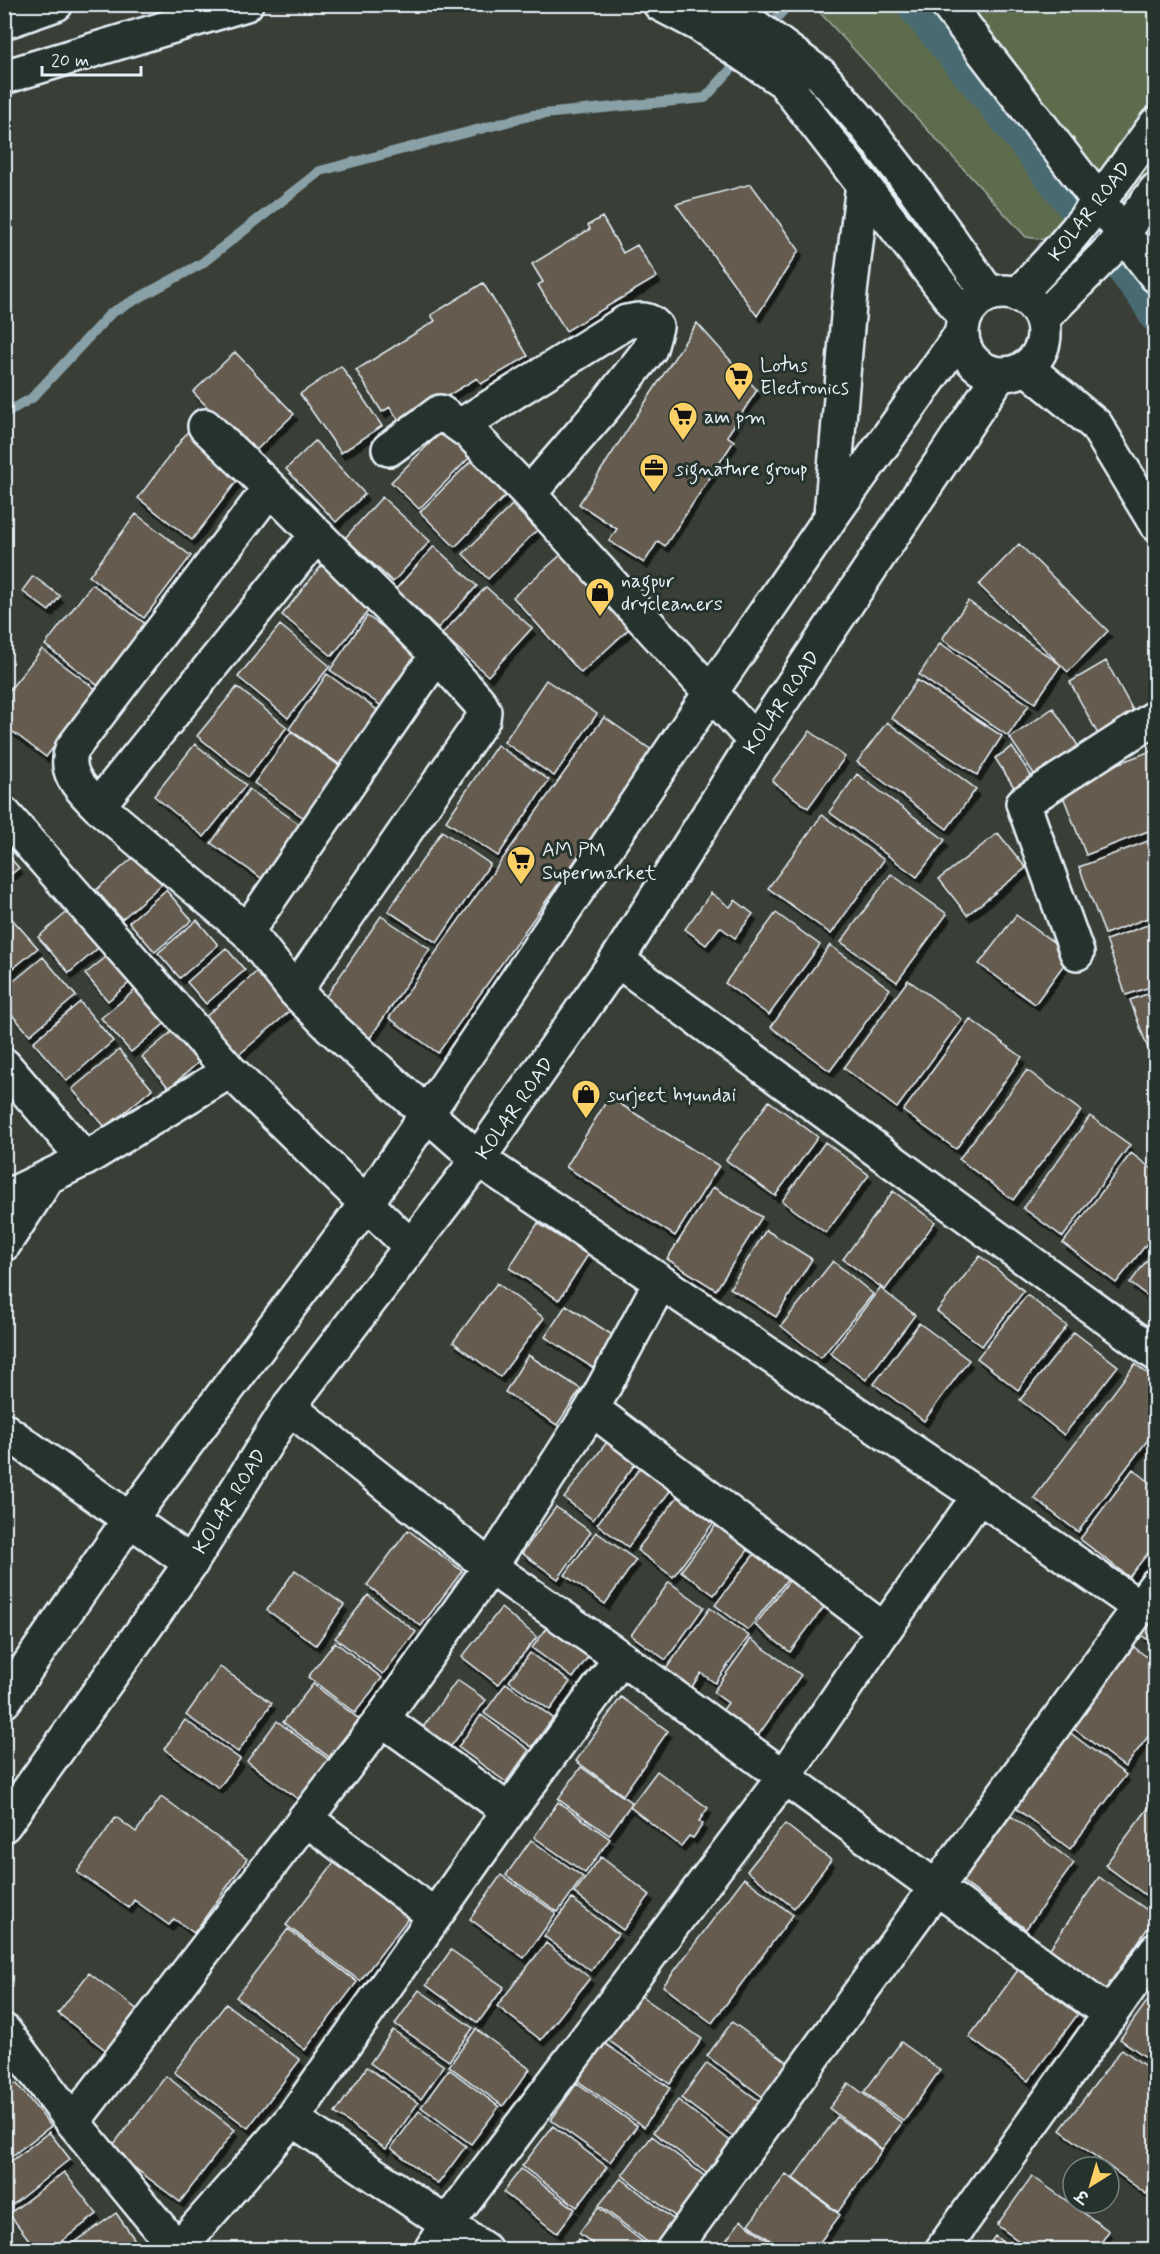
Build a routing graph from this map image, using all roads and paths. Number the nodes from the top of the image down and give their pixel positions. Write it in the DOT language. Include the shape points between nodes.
graph roads {
  1 [pos="56,4"];
  2 [pos="246,4"];
  3 [pos="660,4"];
  4 [pos="725,4"];
  5 [pos="948,4"];
  6 [pos="4,22"];
  7 [pos="4,77"];
  8 [pos="1155,124"];
  9 [pos="863,184"];
  10 [pos="1153,199"];
  11 [pos="1096,207"];
  12 [pos="1117,241"];
  13 [pos="1155,276"];
  14 [pos="1003,294"];
  15 [pos="1042,320"];
  16 [pos="963,325"];
  17 [pos="1013,371"];
  18 [pos="205,426"];
  19 [pos="460,426"];
  20 [pos="389,448"];
  21 [pos="270,488"];
  22 [pos="529,494"];
  23 [pos="831,517"];
  24 [pos="1155,524"];
  25 [pos="316,536"];
  26 [pos="437,656"];
  27 [pos="711,692"];
  28 [pos="1155,717"];
  29 [pos="755,741"];
  30 [pos="98,807"];
  31 [pos="4,814"];
  32 [pos="247,931"];
  33 [pos="1077,953"];
  34 [pos="617,960"];
  35 [pos="295,991"];
  36 [pos="4,1065"];
  37 [pos="230,1071"];
  38 [pos="426,1113"];
  39 [pos="85,1159"];
  40 [pos="478,1160"];
  41 [pos="48,1177"];
  42 [pos="4,1198"];
  43 [pos="366,1204"];
  44 [pos="4,1244"];
  45 [pos="410,1246"];
  46 [pos="660,1283"];
  47 [pos="1155,1354"];
  48 [pos="290,1405"];
  49 [pos="592,1409"];
  50 [pos="4,1430"];
  51 [pos="979,1496"];
  52 [pos="130,1519"];
  53 [pos="191,1563"];
  54 [pos="490,1568"];
  55 [pos="1147,1596"];
  56 [pos="884,1630"];
  57 [pos="621,1658"];
  58 [pos="4,1701"];
  59 [pos="382,1719"];
  60 [pos="784,1777"];
  61 [pos="509,1811"];
  62 [pos="305,1818"];
  63 [pos="4,1825"];
  64 [pos="937,1887"];
  65 [pos="435,1916"];
  66 [pos="1155,1950"];
  67 [pos="1111,2015"];
  68 [pos="4,2031"];
  69 [pos="292,2119"];
  70 [pos="73,2122"];
  71 [pos="439,2237"];
  72 [pos="178,2249"];
  73 [pos="484,2250"];
  74 [pos="673,2250"];
  75 [pos="942,2250"];
  1 -- 6 [label="street"];
  2 -- 7 [label="street"];
  3 -- 9 [label="street" via="783,81"];
  4 -- 14 [label="street" via="821,75"];
  5 -- 11 [label="street"];
  8 -- 11 [label="street, KOLAR ROAD"];
  9 -- 16 [label="street"];
  9 -- 23 [label="street"];
  10 -- 12 [label="street, KOLAR ROAD"];
  11 -- 12 [label="street"];
  11 -- 14 [label="street, KOLAR ROAD" via="1042,270"];
  12 -- 13 [label="street"];
  12 -- 15 [label="street, KOLAR ROAD"];
  14 -- 15 [label="street" via="1035,306"];
  14 -- 16 [label="street" via="975,303"];
  15 -- 17 [label="street" via="1045,339 1039,355"];
  16 -- 17 [label="street" via="964,348 973,361 985,370"];
  16 -- 23 [label="street"];
  17 -- 24 [label="street" via="1096,426"];
  17 -- 29 [label="street, KOLAR ROAD" via="970,419"];
  18 -- 21 [label="street"];
  19 -- 20 [label="street" via="440,412"];
  19 -- 22 [label="street"];
  19 -- 22 [label="street" via="626,322 651,322 656,327 650,349"];
  21 -- 25 [label="street"];
  21 -- 30 [label="street" via="72,749 67,761 71,772"];
  22 -- 27 [label="street"];
  23 -- 27 [label="street"];
  25 -- 26 [label="street"];
  25 -- 30 [label="street"];
  26 -- 32 [label="street"];
  26 -- 35 [label="street" via="479,702 483,719"];
  27 -- 29 [label="street"];
  27 -- 38 [label="street"];
  28 -- 33 [label="street" via="1023,803"];
  29 -- 34 [label="street, KOLAR ROAD"];
  30 -- 32 [label="street"];
  31 -- 37 [label="street"];
  32 -- 35 [label="street"];
  34 -- 40 [label="street, KOLAR ROAD"];
  34 -- 47 [label="street"];
  35 -- 38 [label="street"];
  36 -- 39 [label="street"];
  37 -- 39 [label="street"];
  37 -- 43 [label="street"];
  38 -- 40 [label="street"];
  38 -- 43 [label="street"];
  39 -- 41 [label="street"];
  40 -- 45 [label="street, KOLAR ROAD"];
  40 -- 46 [label="street"];
  41 -- 42 [label="street"];
  41 -- 44 [label="street"];
  43 -- 45 [label="street"];
  43 -- 52 [label="street"];
  45 -- 48 [label="street, KOLAR ROAD"];
  46 -- 49 [label="street"];
  46 -- 51 [label="street"];
  48 -- 53 [label="street, KOLAR ROAD"];
  48 -- 54 [label="street"];
  49 -- 54 [label="street"];
  49 -- 56 [label="street"];
  50 -- 52 [label="street"];
  51 -- 55 [label="street"];
  51 -- 56 [label="street"];
  52 -- 53 [label="street"];
  52 -- 58 [label="street"];
  53 -- 63 [label="street, KOLAR ROAD"];
  54 -- 57 [label="street"];
  54 -- 59 [label="street"];
  55 -- 64 [label="street"];
  56 -- 60 [label="street"];
  57 -- 60 [label="street"];
  57 -- 61 [label="street"];
  59 -- 61 [label="street"];
  59 -- 62 [label="street"];
  60 -- 64 [label="street"];
  60 -- 71 [label="street"];
  61 -- 65 [label="street"];
  62 -- 65 [label="street"];
  62 -- 70 [label="street"];
  64 -- 67 [label="street"];
  64 -- 74 [label="street"];
  65 -- 69 [label="street"];
  66 -- 67 [label="street"];
  67 -- 75 [label="street"];
  68 -- 70 [label="street"];
  69 -- 71 [label="street"];
  69 -- 72 [label="street"];
  70 -- 72 [label="street"];
  71 -- 73 [label="street"];
}
